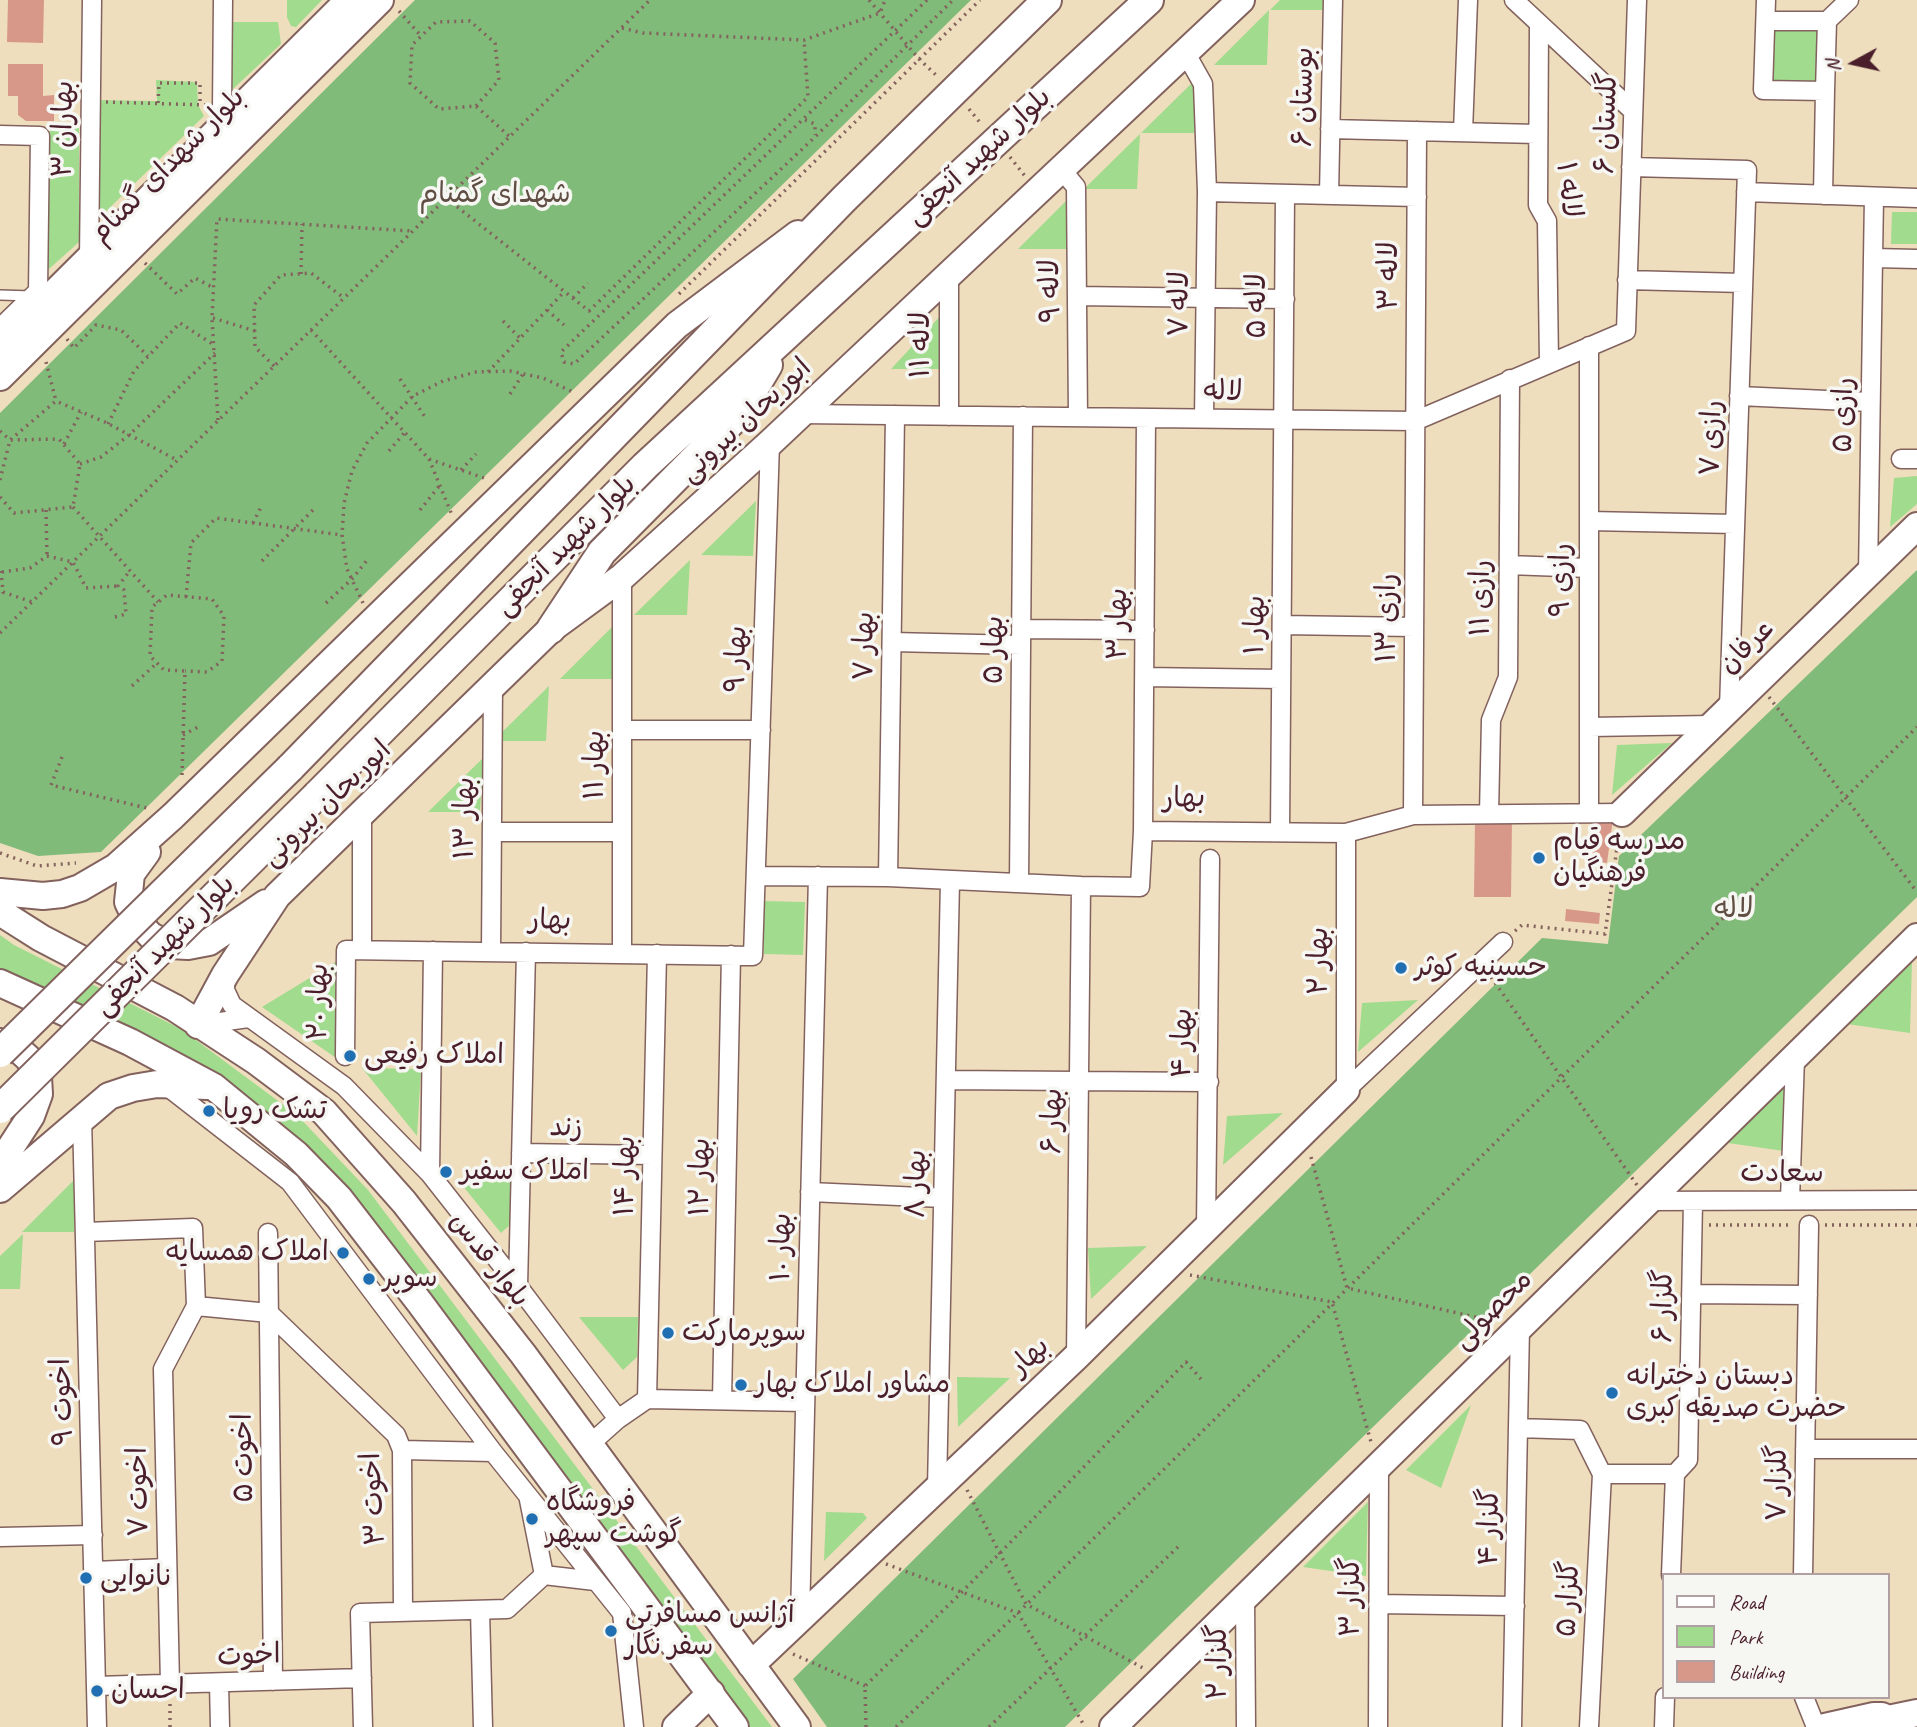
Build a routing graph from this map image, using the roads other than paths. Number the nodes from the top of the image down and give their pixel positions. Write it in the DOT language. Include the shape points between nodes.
graph roads {
  1 [pos="92,0"];
  2 [pos="223,0"];
  3 [pos="333,0"];
  4 [pos="349,0"];
  5 [pos="1047,0"];
  6 [pos="1149,0"];
  7 [pos="1241,0"];
  8 [pos="1333,0"];
  9 [pos="1468,0"];
  10 [pos="1514,0"];
  11 [pos="1637,0"];
  12 [pos="1766,0"];
  13 [pos="1829,0"];
  14 [pos="1849,0"];
  15 [pos="389,5"];
  16 [pos="1766,21"];
  17 [pos="1827,21"];
  18 [pos="1539,23"];
  19 [pos="1185,52"];
  20 [pos="1825,91"];
  21 [pos="222,109"];
  22 [pos="1633,111"];
  23 [pos="1330,129"];
  24 [pos="1417,131"];
  25 [pos="1463,132"];
  26 [pos="1537,134"];
  27 [pos="0,135"];
  28 [pos="1632,167"];
  29 [pos="1061,169"];
  30 [pos="1207,192"];
  31 [pos="1746,192"];
  32 [pos="1285,194"];
  33 [pos="1329,195"];
  34 [pos="1822,195"];
  35 [pos="1417,197"];
  36 [pos="1874,197"];
  37 [pos="1917,198"];
  38 [pos="844,199"];
  39 [pos="89,250"];
  40 [pos="1872,258"];
  41 [pos="1917,258"];
  42 [pos="948,275"];
  43 [pos="1628,280"];
  44 [pos="1743,283"];
  45 [pos="36,293"];
  46 [pos="0,295"];
  47 [pos="1078,296"];
  48 [pos="1207,297"];
  49 [pos="1285,299"];
  50 [pos="0,328"];
  51 [pos="1626,331"];
  52 [pos="784,338"];
  53 [pos="1589,346"];
  54 [pos="0,347"];
  55 [pos="1549,363"];
  56 [pos="0,377"];
  57 [pos="1510,379"];
  58 [pos="1739,396"];
  59 [pos="1870,402"];
  60 [pos="801,414"];
  61 [pos="895,415"];
  62 [pos="949,416"];
  63 [pos="1023,416"];
  64 [pos="1078,417"];
  65 [pos="1146,418"];
  66 [pos="1204,418"];
  67 [pos="1284,419"];
  68 [pos="1415,421"];
  69 [pos="770,443"];
  70 [pos="1589,521"];
  71 [pos="1735,524"];
  72 [pos="1917,526"];
  73 [pos="1509,565"];
  74 [pos="1589,568"];
  75 [pos="1868,574"];
  76 [pos="622,577"];
  77 [pos="1282,625"];
  78 [pos="1414,628"];
  79 [pos="551,629"];
  80 [pos="1145,630"];
  81 [pos="1021,637"];
  82 [pos="892,642"];
  83 [pos="1145,677"];
  84 [pos="1281,679"];
  85 [pos="493,685"];
  86 [pos="1721,717"];
  87 [pos="1588,727"];
  88 [pos="622,730"];
  89 [pos="761,730"];
  90 [pos="163,813"];
  91 [pos="362,813"];
  92 [pos="1622,813"];
  93 [pos="1489,814"];
  94 [pos="1589,814"];
  95 [pos="1413,815"];
  96 [pos="493,831"];
  97 [pos="1143,831"];
  98 [pos="1279,831"];
  99 [pos="622,832"];
  100 [pos="1346,833"];
  101 [pos="1210,859"];
  102 [pos="756,876"];
  103 [pos="818,876"];
  104 [pos="888,877"];
  105 [pos="950,881"];
  106 [pos="1019,883"];
  107 [pos="1081,886"];
  108 [pos="0,892"];
  109 [pos="277,896"];
  110 [pos="0,912"];
  111 [pos="1917,937"];
  112 [pos="1503,942"];
  113 [pos="354,950"];
  114 [pos="433,951"];
  115 [pos="491,952"];
  116 [pos="526,952"];
  117 [pos="622,954"];
  118 [pos="657,954"];
  119 [pos="732,955"];
  120 [pos="753,956"];
  121 [pos="225,975"];
  122 [pos="0,983"];
  123 [pos="248,1018"];
  124 [pos="198,1025"];
  125 [pos="0,1042"];
  126 [pos="0,1053"];
  127 [pos="345,1056"];
  128 [pos="1794,1058"];
  129 [pos="946,1080"];
  130 [pos="1080,1081"];
  131 [pos="1209,1082"];
  132 [pos="164,1084"];
  133 [pos="214,1087"];
  134 [pos="1346,1090"];
  135 [pos="0,1109"];
  136 [pos="82,1117"];
  137 [pos="521,1153"];
  138 [pos="652,1155"];
  139 [pos="0,1164"];
  140 [pos="430,1174"];
  141 [pos="0,1189"];
  142 [pos="810,1192"];
  143 [pos="943,1198"];
  144 [pos="1790,1200"];
  145 [pos="1917,1200"];
  146 [pos="1648,1201"];
  147 [pos="1693,1201"];
  148 [pos="1809,1225"];
  149 [pos="1206,1228"];
  150 [pos="85,1232"];
  151 [pos="268,1233"];
  152 [pos="518,1286"];
  153 [pos="1691,1294"];
  154 [pos="1808,1295"];
  155 [pos="195,1306"];
  156 [pos="268,1313"];
  157 [pos="1520,1327"];
  158 [pos="1076,1357"];
  159 [pos="647,1399"];
  160 [pos="722,1400"];
  161 [pos="805,1402"];
  162 [pos="618,1419"];
  163 [pos="1518,1428"];
  164 [pos="590,1444"];
  165 [pos="1805,1449"];
  166 [pos="1917,1449"];
  167 [pos="402,1450"];
  168 [pos="493,1452"];
  169 [pos="1378,1467"];
  170 [pos="1602,1474"];
  171 [pos="1675,1474"];
  172 [pos="937,1488"];
  173 [pos="528,1496"];
  174 [pos="93,1535"];
  175 [pos="0,1537"];
  176 [pos="167,1568"];
  177 [pos="94,1571"];
  178 [pos="1671,1573"];
  179 [pos="1803,1573"];
  180 [pos="544,1575"];
  181 [pos="595,1581"];
  182 [pos="1245,1597"];
  183 [pos="1378,1604"];
  184 [pos="1515,1606"];
  185 [pos="480,1610"];
  186 [pos="403,1612"];
  187 [pos="800,1618"];
  188 [pos="751,1665"];
  189 [pos="362,1678"];
  190 [pos="273,1681"];
  191 [pos="170,1684"];
  192 [pos="219,1684"];
  193 [pos="96,1686"];
  194 [pos="711,1693"];
  195 [pos="1665,1699"];
  196 [pos="1805,1699"];
  197 [pos="1917,1713"];
  198 [pos="1890,1723"];
  199 [pos="1116,1726"];
  200 [pos="97,1727"];
  201 [pos="220,1727"];
  202 [pos="363,1727"];
  203 [pos="483,1727"];
  204 [pos="634,1727"];
  205 [pos="676,1727"];
  206 [pos="735,1727"];
  207 [pos="797,1727"];
  208 [pos="1246,1727"];
  209 [pos="1378,1727"];
  210 [pos="1512,1727"];
  211 [pos="1589,1727"];
  212 [pos="1664,1727"];
  213 [pos="1816,1727"];
  214 [pos="1825,1727"];
  1 -- 39 [label="street, بهاران ۳"];
  2 -- 21 [label="street"];
  3 -- 21 [label="street"];
  4 -- 39 [label="main road, بلوار شهدای گمنام"];
  5 -- 38 [label="main road, بلوار شهید آنجفی"];
  6 -- 52 [label="main road, بلوار شهید آنجفی"];
  7 -- 19 [label="main road, ابوریحان بیرونی"];
  8 -- 23 [label="street, بوستان ۶"];
  9 -- 25 [label="street"];
  10 -- 18 [label="street"];
  11 -- 22 [label="street, گلستان ۶"];
  12 -- 16 [label="street"];
  13 -- 17 [label="street"];
  14 -- 17 [label="street"];
  15 -- 56 [label="main road, بلوار شهدای گمنام"];
  16 -- 17 [label="street"];
  16 -- 20 [label="street" via="1763,90"];
  17 -- 20 [label="street"];
  18 -- 22 [label="street"];
  18 -- 26 [label="street, لاله ۱"];
  19 -- 29 [label="main road, ابوریحان بیرونی"];
  19 -- 30 [label="street, لاله ۷" via="1203,84"];
  20 -- 34 [label="street"];
  21 -- 39 [label="street"];
  22 -- 28 [label="street, گلستان ۶"];
  23 -- 24 [label="street"];
  23 -- 33 [label="street, بوستان ۶"];
  24 -- 25 [label="street"];
  24 -- 35 [label="street, لاله ۳"];
  25 -- 26 [label="street"];
  26 -- 55 [label="street, لاله ۱" via="1538,205 1547,221"];
  27 -- 45 [label="street" via="40,136"];
  28 -- 31 [label="street, رازی ۷" via="1747,170"];
  28 -- 43 [label="street, گلستان ۶"];
  29 -- 42 [label="main road, ابوریحان بیرونی"];
  29 -- 47 [label="street, لاله ۹" via="1076,187"];
  30 -- 32 [label="street"];
  30 -- 48 [label="street, لاله ۷"];
  31 -- 34 [label="street"];
  31 -- 44 [label="street, رازی ۷"];
  32 -- 33 [label="street"];
  32 -- 49 [label="street, لاله ۵"];
  33 -- 35 [label="street"];
  34 -- 36 [label="street"];
  35 -- 68 [label="street, لاله ۳"];
  36 -- 37 [label="street"];
  36 -- 40 [label="street, رازی ۵"];
  38 -- 90 [label="main road" via="677,325"];
  38 -- 126 [label="main road, بلوار شهید آنجفی, bridge" via="290,768"];
  39 -- 45 [label="street"];
  39 -- 54 [label="main road, بلوار شهدای گمنام"];
  40 -- 41 [label="street"];
  40 -- 59 [label="street, رازی ۵"];
  42 -- 60 [label="main road, ابوریحان بیرونی"];
  42 -- 62 [label="street, لاله ۱۱"];
  43 -- 44 [label="street"];
  43 -- 51 [label="street, گلستان ۶"];
  44 -- 58 [label="street, رازی ۷"];
  45 -- 46 [label="lane"];
  45 -- 50 [label="street"];
  47 -- 48 [label="street"];
  47 -- 64 [label="street, لاله ۹"];
  48 -- 49 [label="street"];
  48 -- 66 [label="street, لاله ۷"];
  49 -- 67 [label="street, لاله ۵"];
  51 -- 53 [label="street, لاله"];
  52 -- 79 [label="main road" via="738,415 602,552"];
  52 -- 135 [label="main road, بلوار شهید آنجفی, bridge" via="645,466"];
  53 -- 55 [label="street, لاله"];
  53 -- 70 [label="street, رازی ۹"];
  55 -- 57 [label="street, لاله"];
  57 -- 68 [label="street, لاله"];
  57 -- 73 [label="street, رازی ۱۱"];
  58 -- 59 [label="street"];
  58 -- 71 [label="street, رازی ۷"];
  59 -- 75 [label="street, رازی ۵"];
  60 -- 61 [label="street, لاله"];
  60 -- 69 [label="main road, ابوریحان بیرونی"];
  61 -- 62 [label="street, لاله"];
  61 -- 82 [label="street, بهار ۷"];
  62 -- 63 [label="street, لاله"];
  63 -- 64 [label="street, لاله"];
  63 -- 81 [label="street, بهار ۵"];
  64 -- 65 [label="street, لاله"];
  65 -- 66 [label="street, لاله"];
  65 -- 80 [label="street, بهار ۳"];
  66 -- 67 [label="street, لاله"];
  67 -- 68 [label="street, لاله"];
  67 -- 77 [label="street, بهار ۱"];
  68 -- 78 [label="street, رازی ۱۳"];
  69 -- 76 [label="main road, ابوریحان بیرونی"];
  69 -- 89 [label="street, بهار ۹"];
  70 -- 71 [label="street"];
  70 -- 74 [label="street, رازی ۹"];
  71 -- 86 [label="street, رازی ۷"];
  72 -- 75 [label="main road, عرفان"];
  73 -- 74 [label="street"];
  73 -- 93 [label="street, رازی ۱۱" via="1508,677 1491,720"];
  74 -- 87 [label="street, رازی ۹"];
  75 -- 86 [label="main road, عرفان"];
  76 -- 79 [label="main road, ابوریحان بیرونی"];
  76 -- 88 [label="street, بهار ۱۱"];
  77 -- 78 [label="street"];
  77 -- 84 [label="street, بهار ۱"];
  78 -- 95 [label="street, رازی ۱۳"];
  79 -- 85 [label="main road, ابوریحان بیرونی"];
  80 -- 81 [label="street"];
  80 -- 83 [label="street, بهار ۳"];
  81 -- 82 [label="street"];
  81 -- 106 [label="street, بهار ۵"];
  82 -- 104 [label="street, بهار ۷"];
  83 -- 84 [label="street"];
  83 -- 97 [label="street, بهار ۳"];
  84 -- 98 [label="street, بهار ۱"];
  85 -- 91 [label="main road, ابوریحان بیرونی"];
  85 -- 96 [label="street, بهار ۱۳"];
  86 -- 87 [label="street"];
  86 -- 92 [label="main road, عرفان"];
  87 -- 94 [label="street, رازی ۹"];
  88 -- 89 [label="street"];
  88 -- 99 [label="street, بهار ۱۱"];
  89 -- 102 [label="street, بهار ۹"];
  90 -- 108 [label="main road" via="116,867 80,888 43,896"];
  90 -- 109 [label="main road" via="128,886 132,912 151,936 169,945 209,942"];
  91 -- 109 [label="main road, ابوریحان بیرونی"];
  91 -- 113 [label="street, بهار ۲۰"];
  92 -- 94 [label="street, بهار"];
  93 -- 94 [label="street, بهار"];
  93 -- 95 [label="street, بهار"];
  95 -- 100 [label="street, بهار"];
  96 -- 99 [label="street"];
  96 -- 115 [label="street, بهار ۱۳"];
  97 -- 98 [label="street, بهار"];
  97 -- 107 [label="street, بهار" via="1140,887"];
  98 -- 100 [label="street, بهار"];
  99 -- 117 [label="street, بهار ۱۱"];
  100 -- 134 [label="street, بهار ۲"];
  101 -- 131 [label="street, بهار ۴"];
  102 -- 103 [label="street, بهار"];
  102 -- 120 [label="street, بهار ۹"];
  103 -- 104 [label="street, بهار"];
  103 -- 142 [label="street, بهار ۱۰"];
  104 -- 105 [label="street, بهار"];
  105 -- 106 [label="street, بهار"];
  105 -- 129 [label="street, بهار ۸"];
  106 -- 107 [label="street, بهار"];
  107 -- 130 [label="street, بهار ۶"];
  109 -- 121 [label="main road, ابوریحان بیرونی"];
  110 -- 124 [label="main road, بلوار قدس"];
  111 -- 128 [label="main road, محصولی"];
  112 -- 134 [label="street"];
  113 -- 114 [label="street, بهار"];
  113 -- 127 [label="street, بهار ۲۰"];
  114 -- 115 [label="street, بهار"];
  114 -- 140 [label="street"];
  115 -- 116 [label="street, بهار"];
  116 -- 117 [label="street, بهار"];
  116 -- 137 [label="street"];
  117 -- 118 [label="street, بهار"];
  118 -- 119 [label="street, بهار"];
  118 -- 138 [label="street, بهار ۱۴"];
  119 -- 120 [label="street, بهار"];
  119 -- 160 [label="street, بهار ۱۲"];
  121 -- 123 [label="street" via="227,998"];
  121 -- 124 [label="main road, ابوریحان بیرونی"];
  122 -- 133 [label="main road" via="130,1042"];
  123 -- 124 [label="street"];
  123 -- 140 [label="street" via="344,1086"];
  124 -- 164 [label="main road, بلوار قدس" via="324,1112 404,1202"];
  125 -- 139 [label="main road" via="29,1059 38,1077 39,1094"];
  128 -- 144 [label="street"];
  128 -- 146 [label="main road, محصولی"];
  129 -- 130 [label="street"];
  129 -- 143 [label="street, بهار ۸"];
  130 -- 131 [label="street"];
  130 -- 158 [label="street, بهار ۶"];
  131 -- 149 [label="street, بهار ۴"];
  132 -- 133 [label="main road"];
  132 -- 136 [label="main road" via="109,1096"];
  132 -- 168 [label="street" via="290,1182"];
  133 -- 194 [label="main road" via="282,1141 339,1198"];
  134 -- 149 [label="main road, بهار"];
  136 -- 141 [label="main road"];
  136 -- 150 [label="street, اخوت ۹"];
  137 -- 138 [label="street, زند"];
  137 -- 152 [label="street"];
  138 -- 159 [label="street, بهار ۱۴"];
  140 -- 152 [label="street"];
  142 -- 143 [label="street"];
  142 -- 161 [label="street, بهار ۱۰"];
  143 -- 172 [label="street, بهار ۸"];
  144 -- 145 [label="street, سعادت"];
  144 -- 147 [label="street, سعادت"];
  146 -- 147 [label="street, سعادت"];
  146 -- 157 [label="main road, محصولی"];
  147 -- 153 [label="street, گلزار ۶"];
  148 -- 154 [label="street, گلزار ۷"];
  149 -- 158 [label="main road, بهار"];
  150 -- 155 [label="street" via="193,1228"];
  150 -- 174 [label="street, اخوت ۹"];
  151 -- 156 [label="street, اخوت ۵"];
  152 -- 162 [label="street"];
  153 -- 154 [label="street"];
  153 -- 171 [label="street, گلزار ۶" via="1688,1460"];
  154 -- 165 [label="street, گلزار ۷"];
  155 -- 156 [label="street"];
  155 -- 176 [label="street, اخوت ۷" via="163,1369"];
  156 -- 167 [label="street, اخوت ۳" via="396,1435"];
  156 -- 190 [label="street, اخوت ۵"];
  157 -- 163 [label="street, گلزار ۴"];
  157 -- 169 [label="main road, محصولی"];
  158 -- 172 [label="main road, بهار"];
  159 -- 160 [label="street"];
  159 -- 162 [label="street"];
  160 -- 161 [label="street"];
  161 -- 187 [label="street, بهار ۱۰"];
  162 -- 164 [label="street"];
  163 -- 170 [label="street" via="1580,1430"];
  163 -- 184 [label="street, گلزار ۴"];
  164 -- 188 [label="main road, بلوار قدس"];
  165 -- 166 [label="street"];
  165 -- 179 [label="street, گلزار ۷"];
  167 -- 168 [label="street"];
  167 -- 186 [label="street, اخوت ۳"];
  168 -- 173 [label="street"];
  169 -- 182 [label="main road, محصولی"];
  169 -- 183 [label="street, گلزار ۳"];
  170 -- 171 [label="street"];
  170 -- 211 [label="street, گلزار ۵"];
  171 -- 178 [label="street, گلزار ۶"];
  172 -- 187 [label="main road, بهار"];
  173 -- 180 [label="street"];
  173 -- 181 [label="street"];
  174 -- 175 [label="street"];
  174 -- 177 [label="street, اخوت ۹"];
  176 -- 177 [label="street"];
  176 -- 191 [label="street, اخوت ۷"];
  177 -- 193 [label="street, اخوت ۹"];
  180 -- 181 [label="street"];
  180 -- 185 [label="street" via="507,1609"];
  181 -- 204 [label="street" via="622,1613"];
  182 -- 199 [label="main road, محصولی"];
  182 -- 208 [label="street, گلزار ۲"];
  183 -- 184 [label="street"];
  183 -- 209 [label="street, گلزار ۳"];
  184 -- 210 [label="street, گلزار ۴"];
  185 -- 186 [label="street"];
  185 -- 203 [label="street"];
  186 -- 189 [label="street" via="360,1613"];
  187 -- 188 [label="main road, بهار"];
  188 -- 207 [label="main road, بلوار قدس"];
  189 -- 190 [label="street, اخوت"];
  189 -- 202 [label="street"];
  190 -- 192 [label="street, اخوت"];
  191 -- 192 [label="street, اخوت"];
  191 -- 193 [label="street, اخوت"];
  192 -- 201 [label="street"];
  193 -- 200 [label="street, اخوت ۹"];
  194 -- 205 [label="main road"];
  194 -- 206 [label="main road"];
  195 -- 212 [label="street"];
  196 -- 213 [label="street"];
  197 -- 198 [label="main road"];
  198 -- 214 [label="main road" via="1874,1716"];
}
